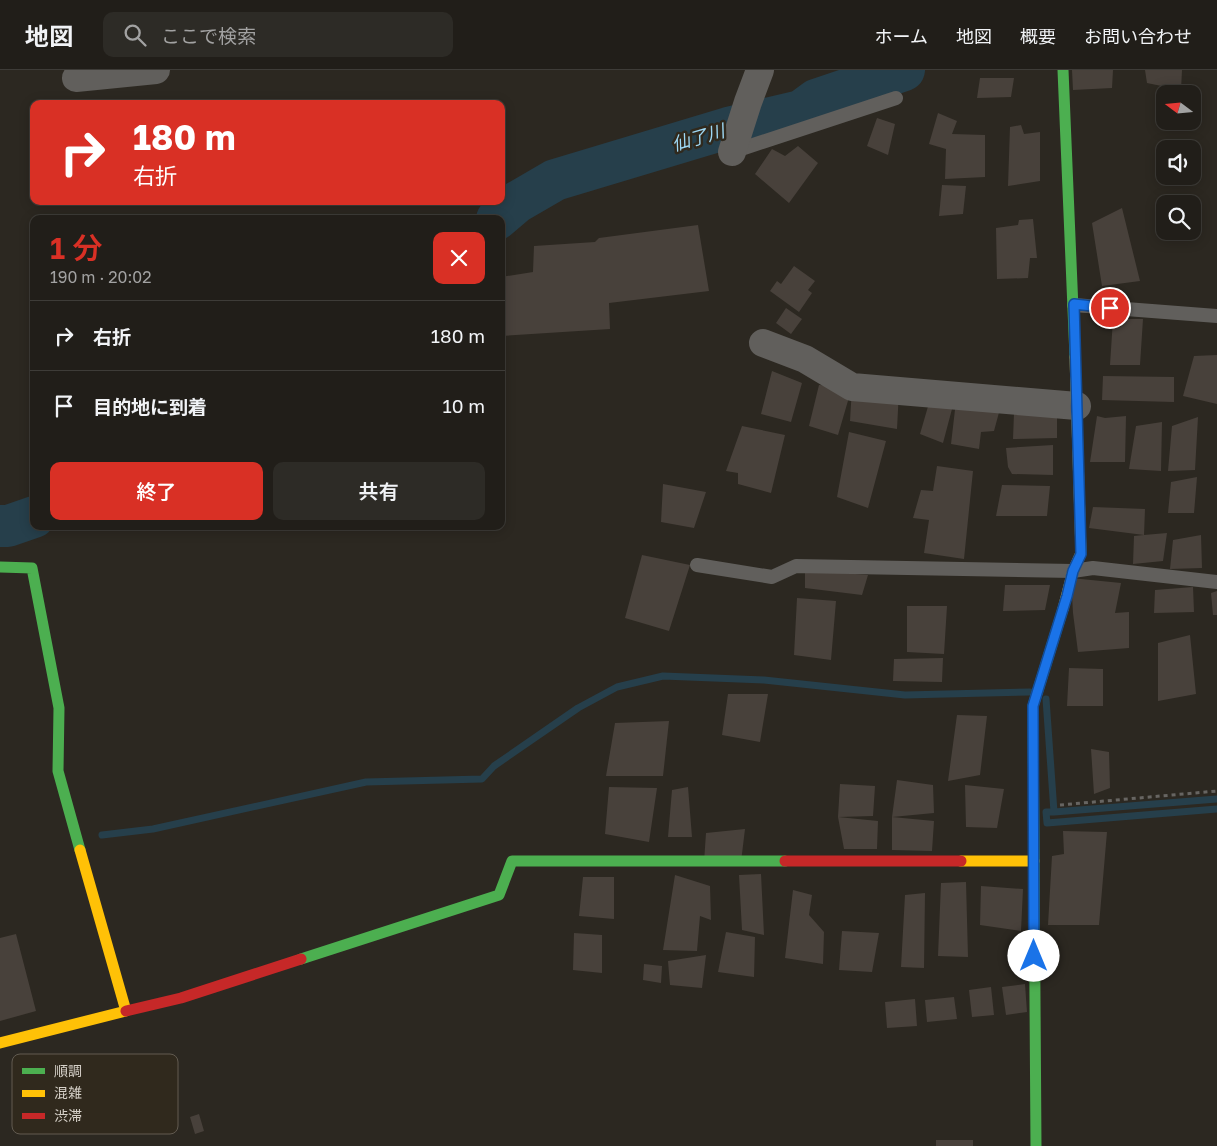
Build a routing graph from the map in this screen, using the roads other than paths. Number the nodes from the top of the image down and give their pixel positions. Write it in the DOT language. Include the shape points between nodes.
graph roads {
  1 [pos="156,70"];
  2 [pos="760,70"];
  3 [pos="1064,70"];
  4 [pos="76,78"];
  5 [pos="896,98"];
  6 [pos="732,152"];
  7 [pos="1074,304"];
  8 [pos="1217,316"];
  9 [pos="763,343"];
  10 [pos="1077,406"];
  11 [pos="697,565"];
  12 [pos="0,567"];
  13 [pos="1073,571"];
  14 [pos="1217,582"];
  15 [pos="1034,862"];
  16 [pos="126,1011"];
  17 [pos="0,1043"];
  18 [pos="1036,1146"];
  1 -- 4 [label="street"];
  2 -- 6 [label="street"];
  3 -- 7 [label="street"];
  5 -- 6 [label="lane"];
  7 -- 8 [label="lane"];
  7 -- 10 [label="street"];
  9 -- 10 [label="street" via="805,359 852,387"];
  10 -- 13 [label="street" via="1081,554"];
  11 -- 13 [label="lane" via="772,577 796,566"];
  12 -- 16 [label="street" via="32,568 59,708 58,770"];
  13 -- 14 [label="lane" via="1093,568"];
  13 -- 15 [label="street" via="1033,706"];
  15 -- 16 [label="street" via="512,861 499,896 181,998"];
  15 -- 18 [label="street"];
  16 -- 17 [label="street"];
}
